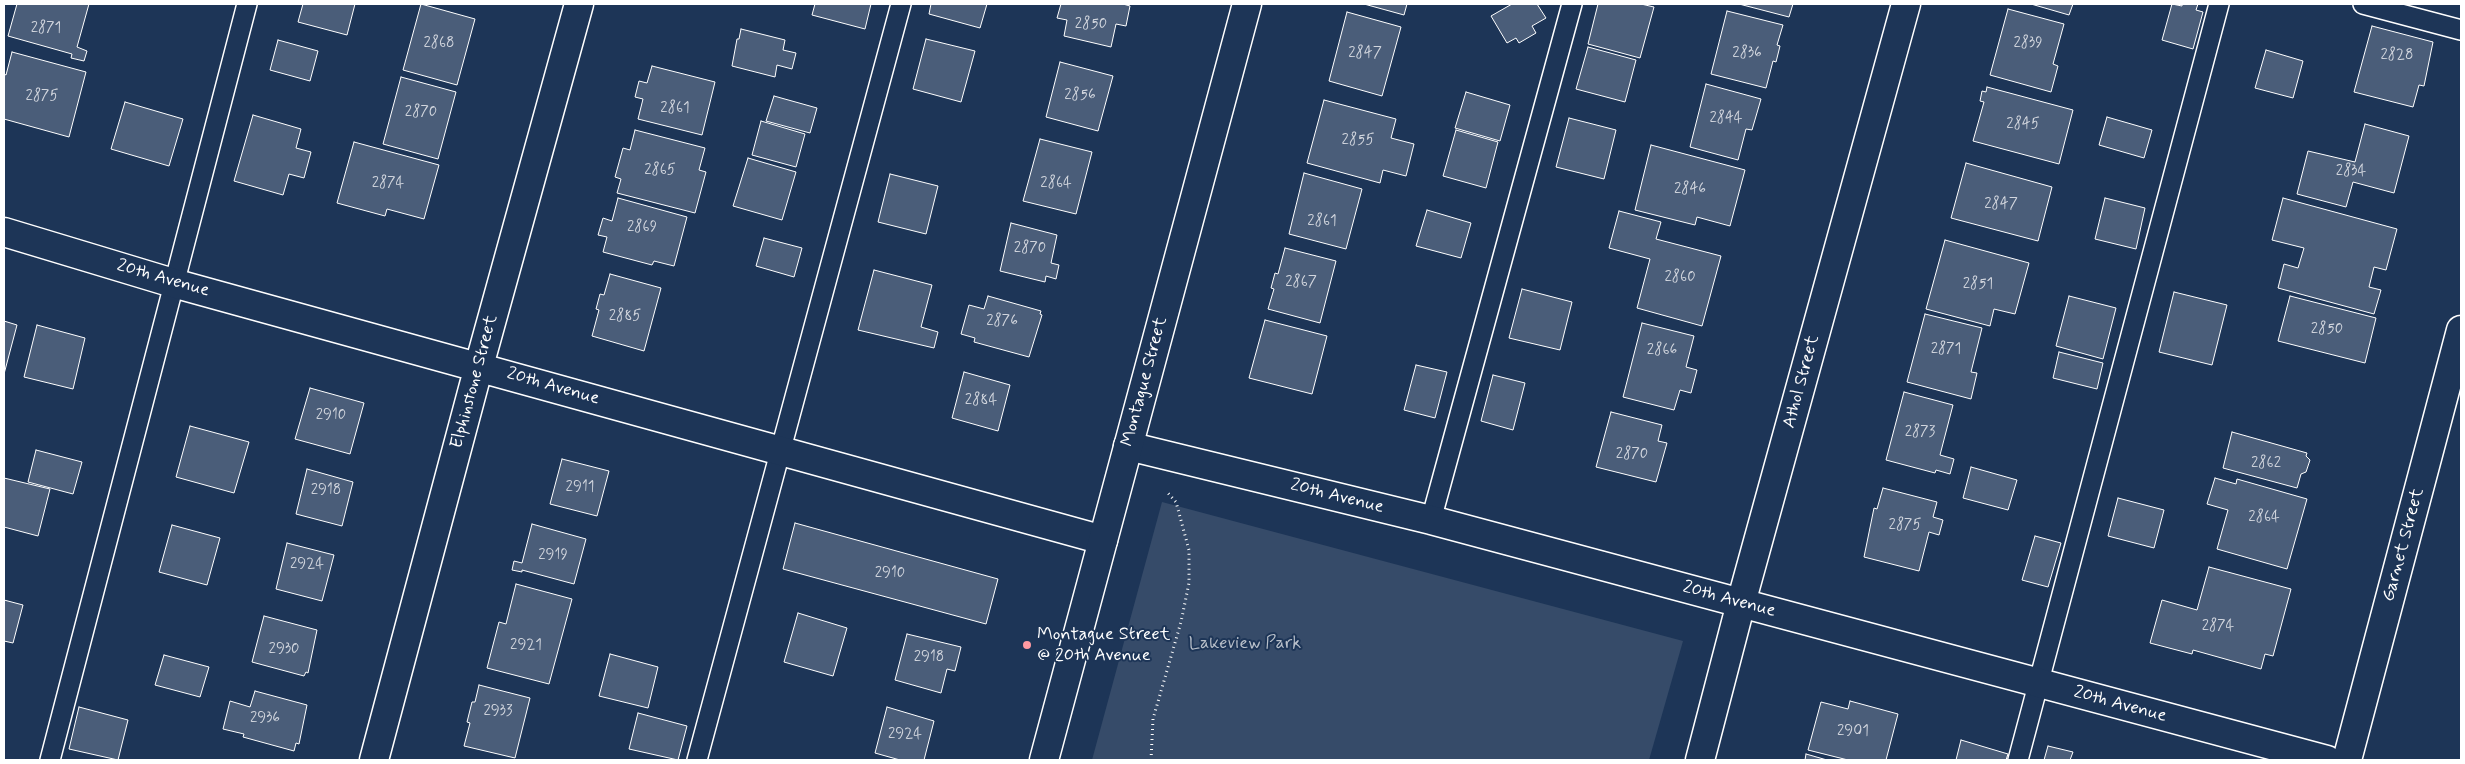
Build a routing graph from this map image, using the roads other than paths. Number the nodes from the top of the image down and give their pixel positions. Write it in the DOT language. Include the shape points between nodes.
graph roads {
  1 [pos="247,4"];
  2 [pos="579,4"];
  3 [pos="901,4"];
  4 [pos="1247,4"];
  5 [pos="1572,4"];
  6 [pos="1906,4"];
  7 [pos="2219,4"];
  8 [pos="2363,4"];
  9 [pos="2461,30"];
  10 [pos="4,232"];
  11 [pos="173,283"];
  12 [pos="2461,330"];
  13 [pos="478,366"];
  14 [pos="1128,446"];
  15 [pos="780,452"];
  16 [pos="1431,520"];
  17 [pos="1103,540"];
  18 [pos="1741,603"];
  19 [pos="2038,683"];
  20 [pos="50,760"];
  21 [pos="374,760"];
  22 [pos="697,760"];
  23 [pos="1044,760"];
  24 [pos="1700,760"];
  25 [pos="2018,760"];
  26 [pos="2327,760"];
  27 [pos="2347,760"];
  1 -- 11 [label="lane"];
  2 -- 13 [label="street, Elphinstone Street"];
  3 -- 15 [label="lane"];
  4 -- 14 [label="street, Montague Street"];
  5 -- 16 [label="lane"];
  6 -- 18 [label="street, Athol Street"];
  7 -- 19 [label="lane"];
  8 -- 9 [label="lane"];
  10 -- 11 [label="street, 20th Avenue"];
  11 -- 13 [label="street, 20th Avenue"];
  11 -- 20 [label="lane"];
  12 -- 27 [label="street, Garnet Street"];
  13 -- 15 [label="street, 20th Avenue"];
  13 -- 21 [label="street, Elphinstone Street"];
  14 -- 16 [label="street, 20th Avenue"];
  14 -- 17 [label="street, Montague Street"];
  15 -- 17 [label="street, 20th Avenue"];
  15 -- 22 [label="lane"];
  16 -- 18 [label="street, 20th Avenue"];
  17 -- 23 [label="street, Montague Street"];
  18 -- 19 [label="street, 20th Avenue"];
  18 -- 24 [label="street, Athol Street"];
  19 -- 25 [label="lane"];
  19 -- 26 [label="street, 20th Avenue"];
}
